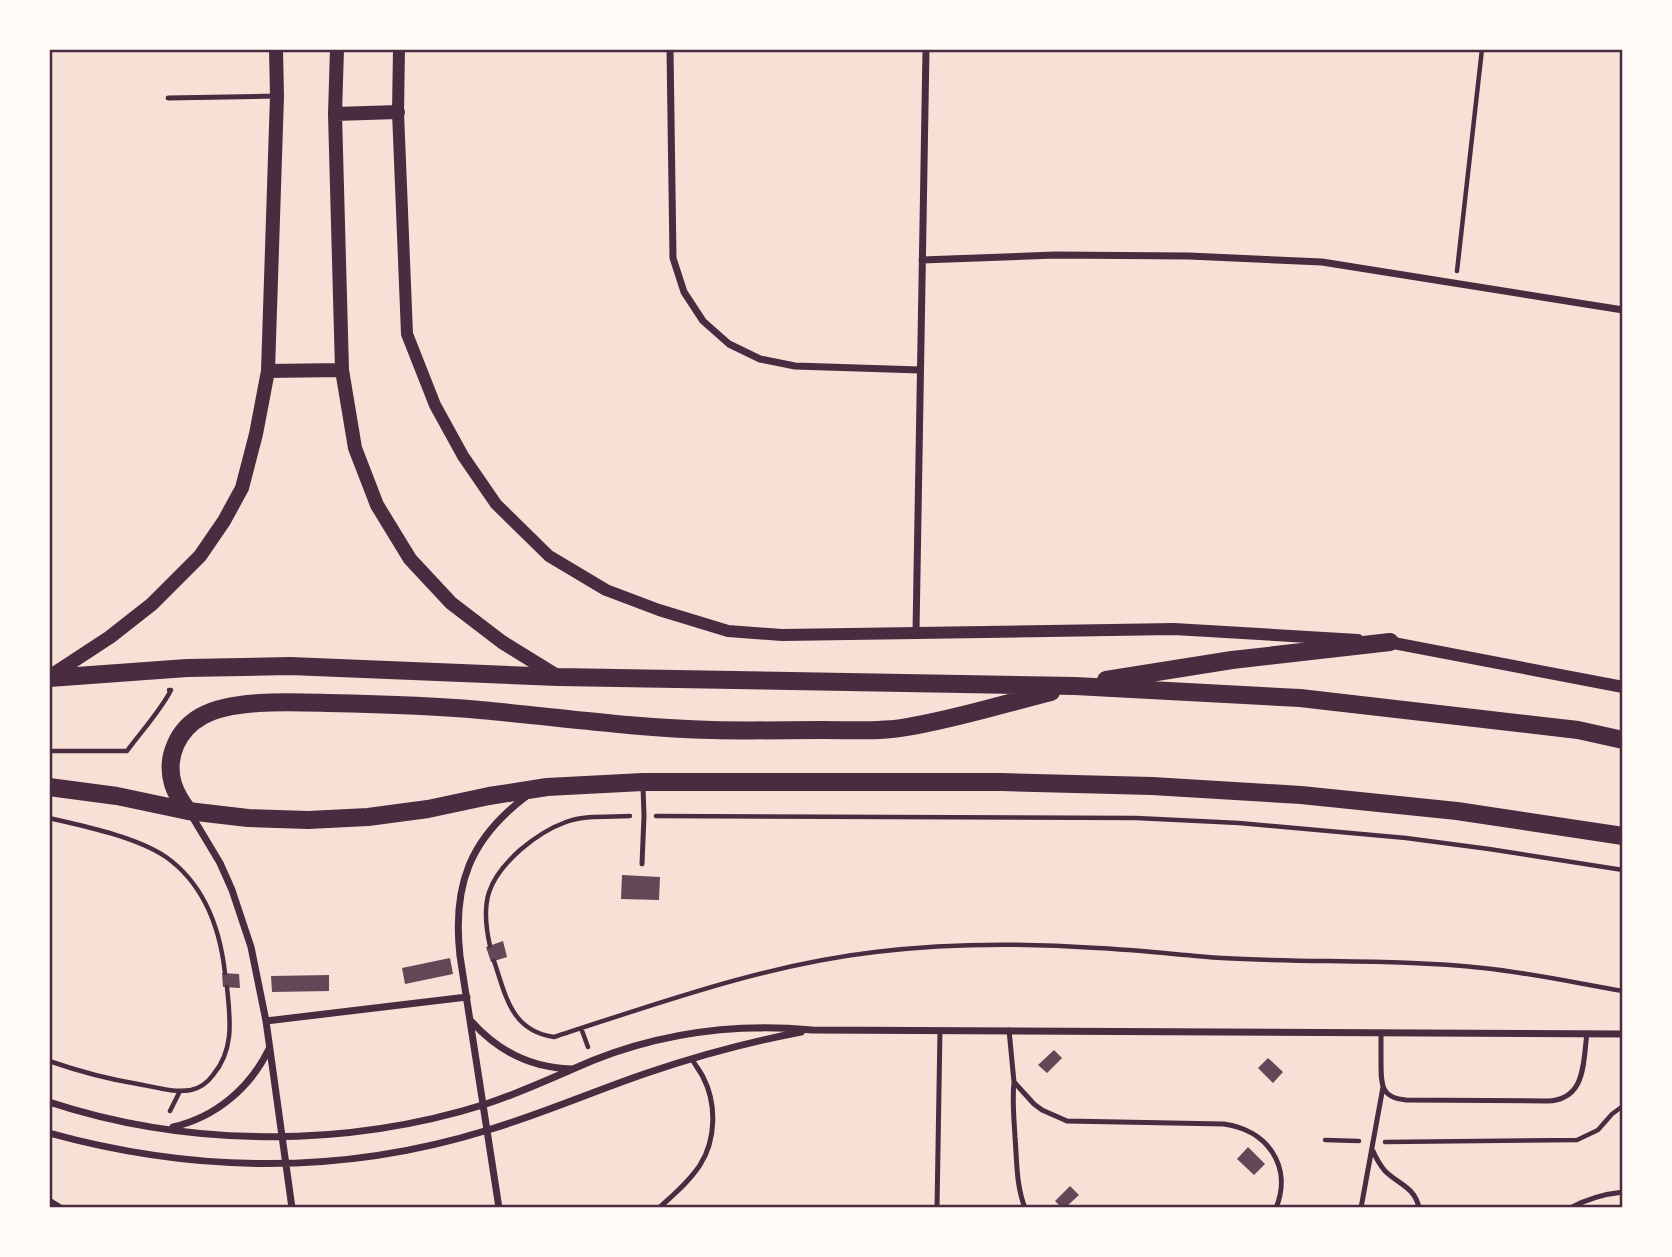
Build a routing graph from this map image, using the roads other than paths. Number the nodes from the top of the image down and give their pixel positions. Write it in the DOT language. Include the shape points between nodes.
graph roads {
  1 [pos="276,49"];
  2 [pos="337,49"];
  3 [pos="399,49"];
  4 [pos="670,49"];
  5 [pos="926,49"];
  6 [pos="276,96"];
  7 [pos="168,98"];
  8 [pos="398,112"];
  9 [pos="335,114"];
  10 [pos="922,260"];
  11 [pos="1623,310"];
  12 [pos="342,370"];
  13 [pos="920,370"];
  14 [pos="268,372"];
  15 [pos="916,632"];
  16 [pos="1390,642"];
  17 [pos="558,677"];
  18 [pos="49,678"];
  19 [pos="1075,686"];
  20 [pos="1623,687"];
  21 [pos="1623,740"];
  22 [pos="643,782"];
  23 [pos="49,787"];
  24 [pos="538,788"];
  25 [pos="188,811"];
  26 [pos="1623,836"];
  27 [pos="642,864"];
  28 [pos="467,997"];
  29 [pos="266,1021"];
  30 [pos="470,1021"];
  31 [pos="811,1030"];
  32 [pos="940,1030"];
  33 [pos="1009,1030"];
  34 [pos="1381,1034"];
  35 [pos="1587,1034"];
  36 [pos="1623,1034"];
  37 [pos="269,1049"];
  38 [pos="692,1059"];
  39 [pos="576,1069"];
  40 [pos="1014,1082"];
  41 [pos="1382,1087"];
  42 [pos="49,1102"];
  43 [pos="483,1105"];
  44 [pos="166,1129"];
  45 [pos="487,1130"];
  46 [pos="49,1133"];
  47 [pos="282,1137"];
  48 [pos="1373,1145"];
  49 [pos="286,1163"];
  50 [pos="1623,1192"];
  51 [pos="49,1200"];
  52 [pos="62,1208"];
  53 [pos="292,1208"];
  54 [pos="499,1208"];
  55 [pos="659,1208"];
  56 [pos="937,1208"];
  57 [pos="1025,1208"];
  58 [pos="1276,1208"];
  59 [pos="1361,1208"];
  60 [pos="1419,1208"];
  61 [pos="1570,1208"];
  1 -- 6 [label="main road"];
  2 -- 9 [label="main road"];
  3 -- 8 [label="street"];
  4 -- 13 [label="street" via="673,258 684,292 703,321 729,344 761,359 795,366"];
  5 -- 10 [label="street"];
  6 -- 7 [label="lane"];
  6 -- 14 [label="main road"];
  8 -- 9 [label="main road"];
  8 -- 15 [label="street" via="407,334 435,405 496,504 549,556 606,590 693,621 728,631 782,635"];
  9 -- 12 [label="main road"];
  10 -- 11 [label="street" via="1055,255 1322,262"];
  10 -- 13 [label="street"];
  12 -- 14 [label="main road"];
  12 -- 17 [label="main road" via="355,448 377,505 410,559 451,603"];
  13 -- 15 [label="street"];
  14 -- 18 [label="main road" via="242,488 200,556 152,604"];
  15 -- 16 [label="street" via="1174,629"];
  16 -- 19 [label="main road" via="1231,660"];
  16 -- 20 [label="street"];
  17 -- 18 [label="main road" via="290,666"];
  17 -- 19 [label="main road"];
  19 -- 21 [label="main road" via="1300,698 1578,730"];
  19 -- 25 [label="main road" via="940,720 872,730 654,728 418,705 248,705 203,715 179,737 171,768 173,784"];
  22 -- 24 [label="main road"];
  22 -- 26 [label="main road" via="1166,787 1457,811"];
  22 -- 27 [label="lane"];
  23 -- 25 [label="main road"];
  24 -- 25 [label="main road" via="368,817 248,818"];
  24 -- 28 [label="street" via="489,831 468,869 457,932"];
  25 -- 29 [label="street" via="232,890 251,947"];
  28 -- 29 [label="street"];
  28 -- 30 [label="street"];
  29 -- 37 [label="street"];
  30 -- 39 [label="street" via="517,1058"];
  30 -- 43 [label="street"];
  31 -- 32 [label="street"];
  31 -- 38 [label="street"];
  31 -- 39 [label="street" via="748,1027 685,1034"];
  32 -- 33 [label="street"];
  32 -- 56 [label="lane"];
  33 -- 34 [label="street"];
  33 -- 40 [label="lane"];
  34 -- 35 [label="street"];
  34 -- 41 [label="lane"];
  35 -- 36 [label="street"];
  35 -- 41 [label="lane" via="1579,1083 1557,1101 1401,1100"];
  37 -- 44 [label="street" via="254,1075 228,1102"];
  37 -- 47 [label="street"];
  38 -- 45 [label="street"];
  38 -- 55 [label="lane" via="711,1100 710,1140 692,1176"];
  39 -- 43 [label="street"];
  40 -- 57 [label="lane" via="1018,1182"];
  40 -- 58 [label="lane" via="1042,1110 1068,1121 1224,1124 1249,1130 1275,1156 1282,1181"];
  41 -- 48 [label="lane"];
  42 -- 44 [label="street"];
  43 -- 45 [label="street"];
  43 -- 47 [label="street" via="383,1128"];
  44 -- 47 [label="street"];
  45 -- 49 [label="street" via="407,1150"];
  45 -- 54 [label="street"];
  46 -- 49 [label="street" via="138,1154 236,1164"];
  47 -- 49 [label="street"];
  48 -- 59 [label="lane"];
  48 -- 60 [label="lane" via="1385,1171 1414,1194"];
  49 -- 53 [label="street"];
  50 -- 61 [label="lane"];
  51 -- 52 [label="lane"];
}
